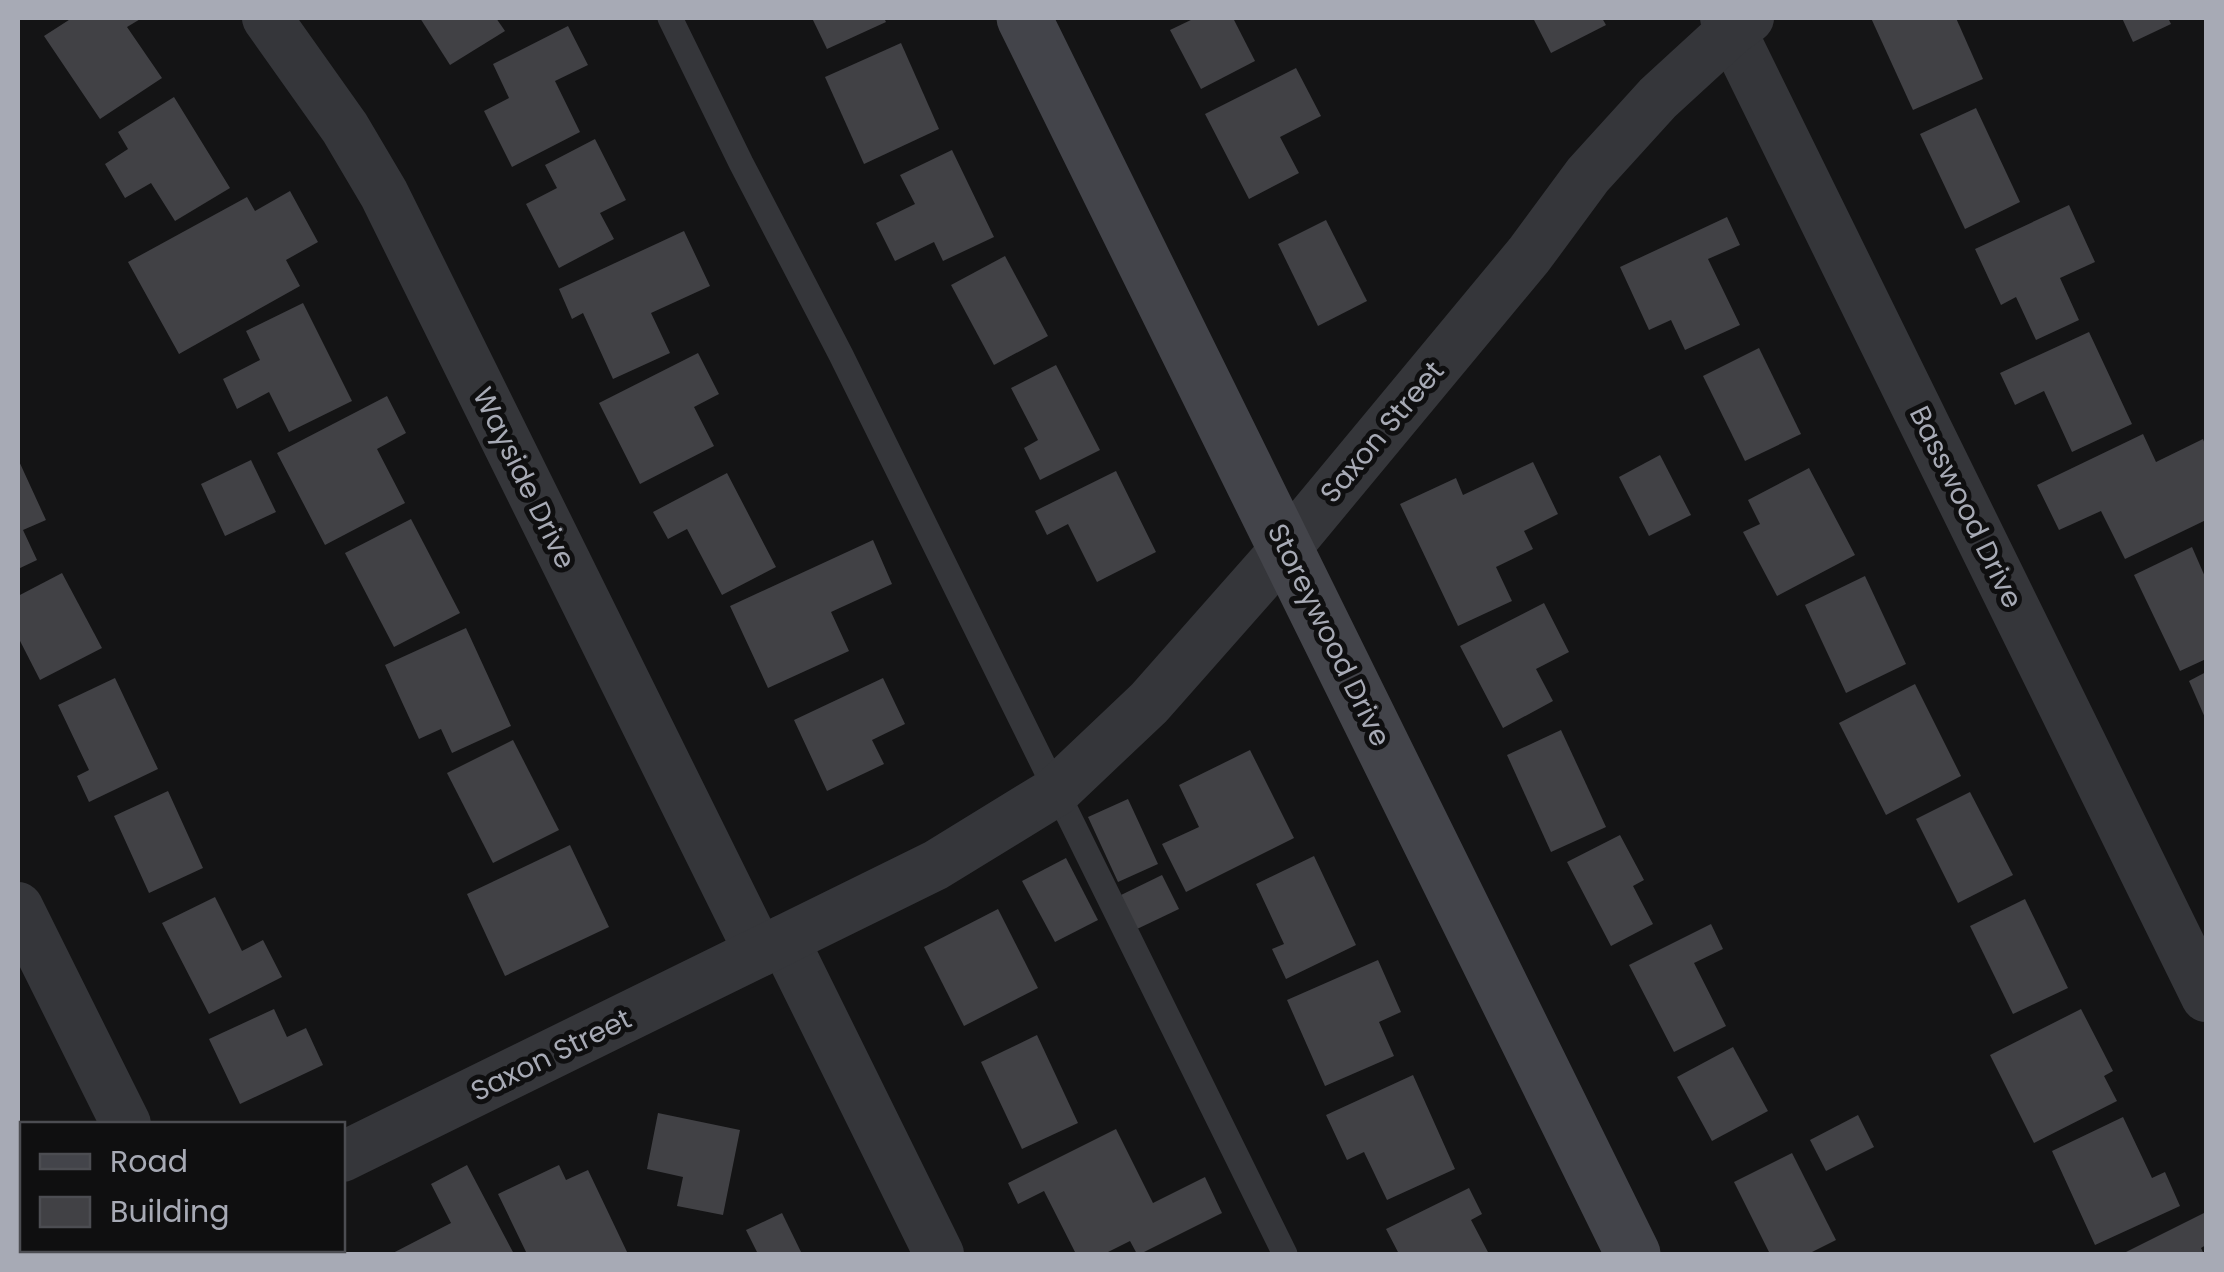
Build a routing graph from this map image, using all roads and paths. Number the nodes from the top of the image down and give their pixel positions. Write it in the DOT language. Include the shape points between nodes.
graph roads {
  1 [pos="268,18"];
  2 [pos="670,18"];
  3 [pos="1024,18"];
  4 [pos="1735,22"];
  5 [pos="1286,548"];
  6 [pos="1056,792"];
  7 [pos="18,907"];
  8 [pos="772,946"];
  9 [pos="2206,997"];
  10 [pos="125,1122"];
  11 [pos="345,1156"];
  12 [pos="939,1254"];
  13 [pos="1285,1254"];
  14 [pos="1632,1254"];
  1 -- 8 [label="street, Wayside Drive" via="384,194"];
  2 -- 6 [label="lane"];
  3 -- 5 [label="street, Storeywood Drive"];
  4 -- 5 [label="street, Saxon Street" via="1588,175"];
  4 -- 9 [label="street, Basswood Drive"];
  5 -- 6 [label="street, Saxon Street" via="1149,703"];
  5 -- 14 [label="street, Storeywood Drive"];
  6 -- 8 [label="street, Saxon Street" via="936,865"];
  6 -- 13 [label="lane"];
  7 -- 10 [label="street"];
  8 -- 11 [label="street, Saxon Street"];
  8 -- 12 [label="street, Wayside Drive"];
}
